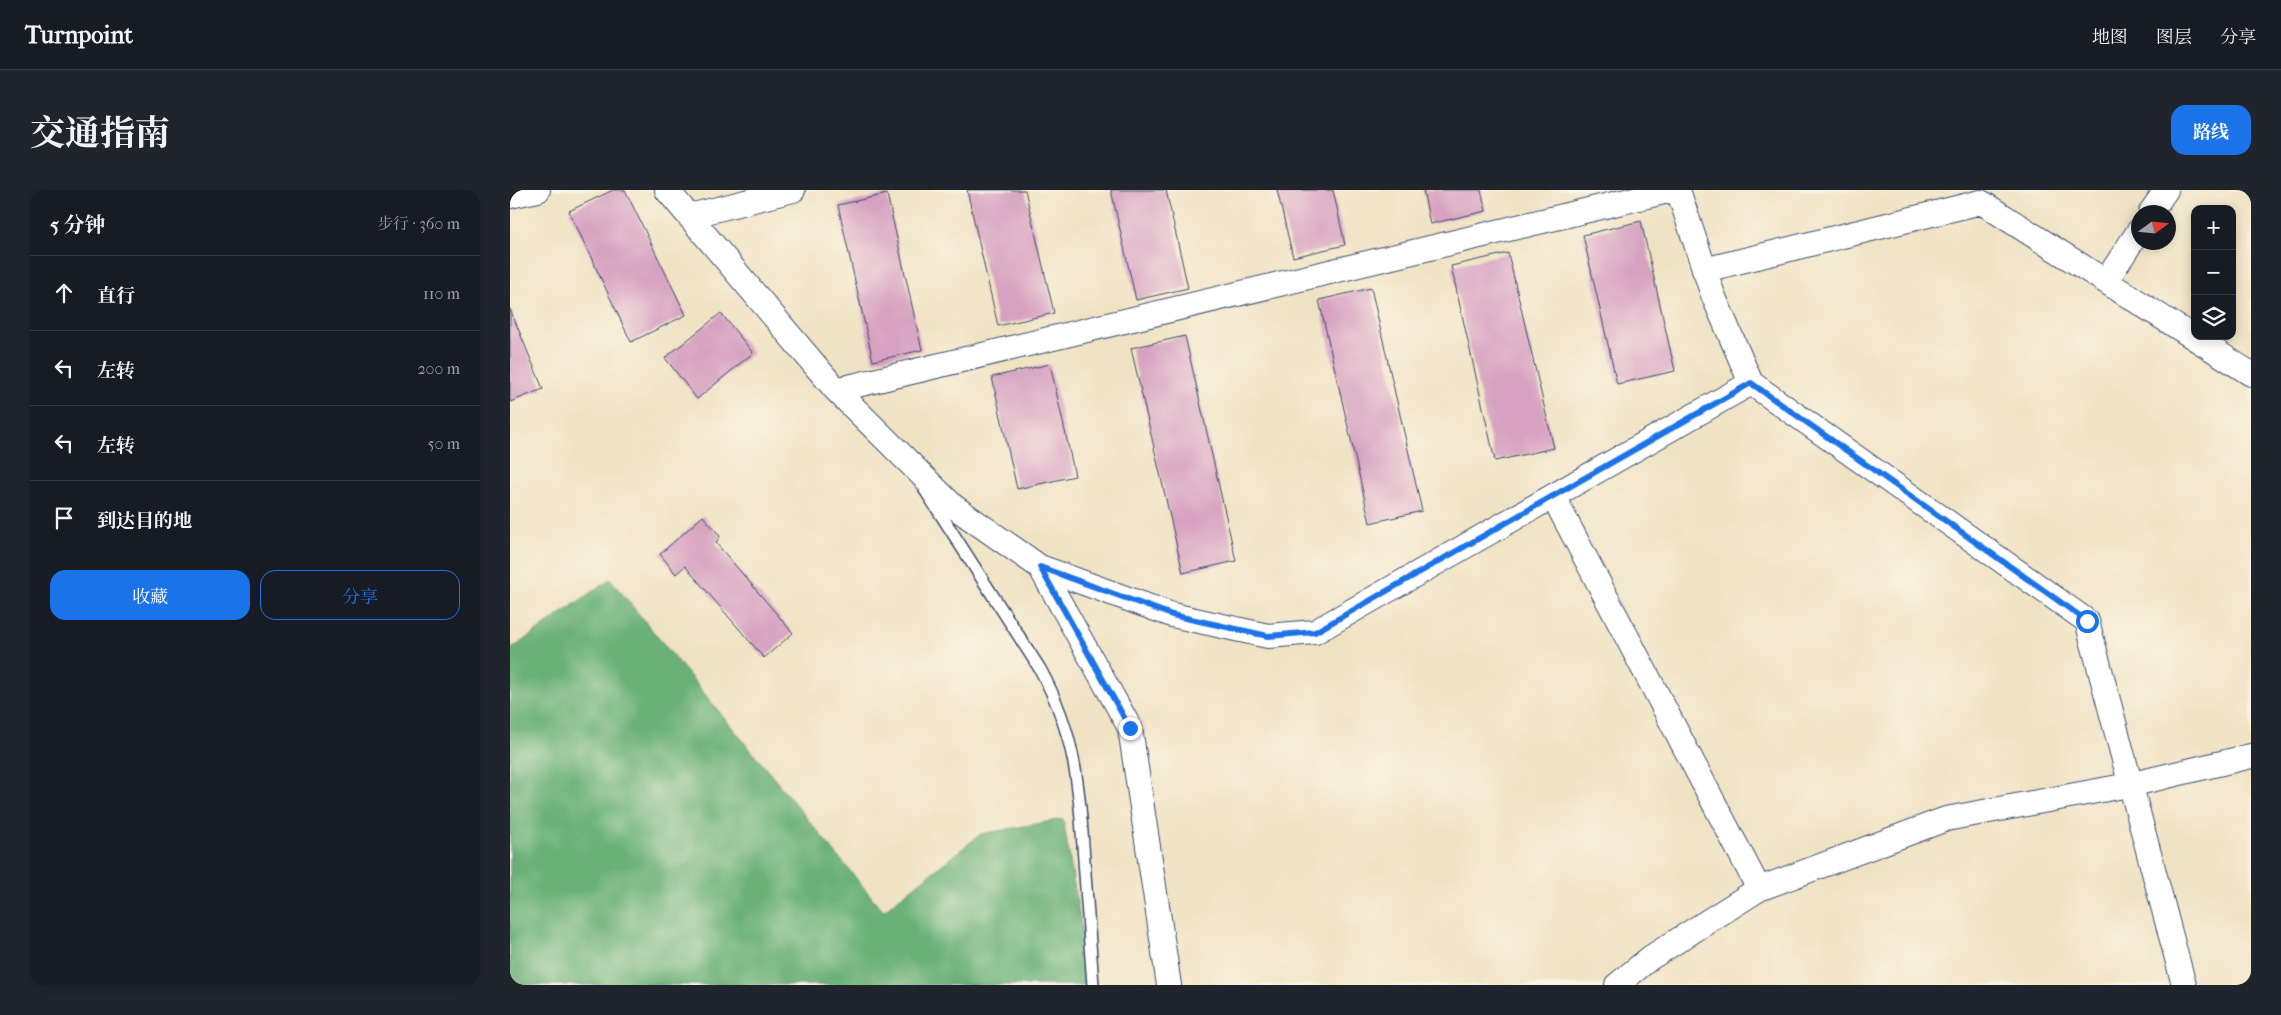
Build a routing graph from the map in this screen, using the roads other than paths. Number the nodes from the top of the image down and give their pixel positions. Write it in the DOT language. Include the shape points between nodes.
graph roads {
  1 [pos="538,190"];
  2 [pos="667,190"];
  3 [pos="793,190"];
  4 [pos="1672,190"];
  5 [pos="1678,190"];
  6 [pos="2166,190"];
  7 [pos="510,196"];
  8 [pos="1979,196"];
  9 [pos="2156,205"];
  10 [pos="690,216"];
  11 [pos="2131,243"];
  12 [pos="1704,270"];
  13 [pos="2106,281"];
  14 [pos="2251,374"];
  15 [pos="1751,383"];
  16 [pos="836,390"];
  17 [pos="903,457"];
  18 [pos="1553,496"];
  19 [pos="1040,567"];
  20 [pos="2251,756"];
  21 [pos="2129,785"];
  22 [pos="1759,889"];
  23 [pos="1093,985"];
  24 [pos="1169,985"];
  25 [pos="1617,985"];
  26 [pos="2184,985"];
  1 -- 7 [label="street"];
  2 -- 10 [label="street"];
  3 -- 10 [label="street"];
  4 -- 16 [label="street"];
  5 -- 12 [label="street"];
  6 -- 9 [label="street"];
  8 -- 12 [label="street"];
  8 -- 13 [label="street"];
  10 -- 16 [label="street"];
  11 -- 13 [label="street"];
  12 -- 15 [label="street" via="1712,296"];
  13 -- 14 [label="street"];
  15 -- 18 [label="street"];
  15 -- 21 [label="street" via="2087,621"];
  16 -- 17 [label="street"];
  17 -- 19 [label="street" via="953,506"];
  17 -- 23 [label="lane" via="1040,669 1056,699 1078,778"];
  18 -- 19 [label="street" via="1315,632 1268,636 1172,615"];
  18 -- 22 [label="street"];
  19 -- 24 [label="street" via="1130,728"];
  20 -- 21 [label="street"];
  21 -- 22 [label="street" via="1946,819"];
  21 -- 26 [label="street"];
  22 -- 25 [label="street" via="1650,958"];
}
